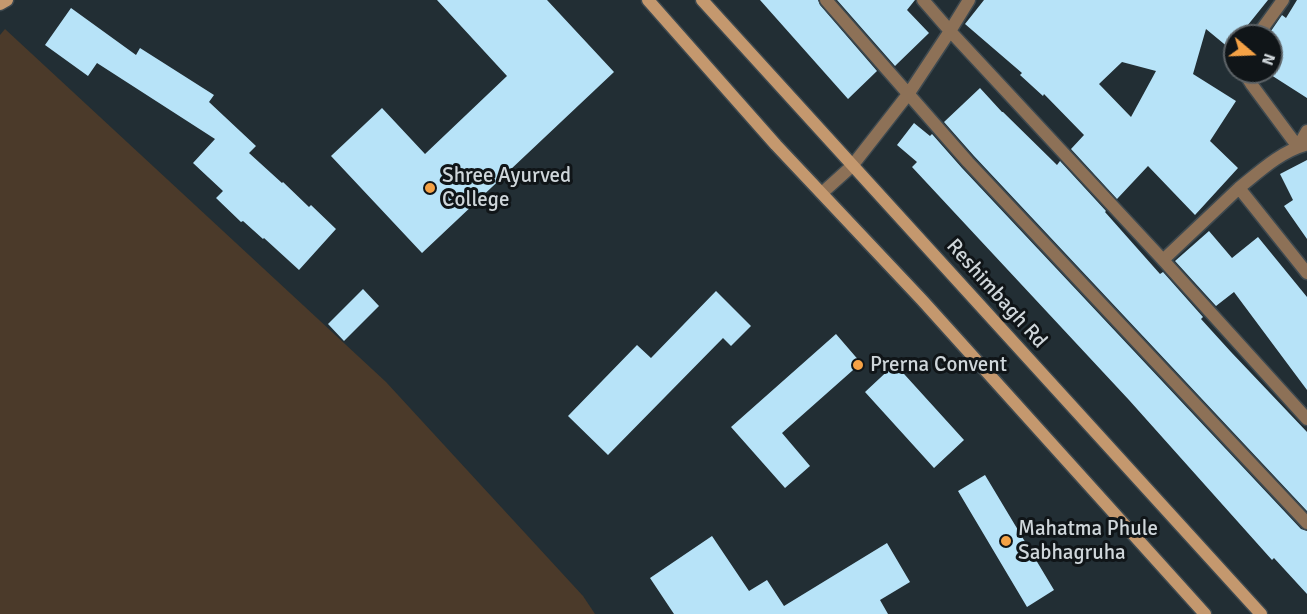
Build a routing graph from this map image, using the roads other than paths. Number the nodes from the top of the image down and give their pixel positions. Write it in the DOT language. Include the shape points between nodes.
graph roads {
  1 [pos="648,0"];
  2 [pos="702,0"];
  3 [pos="826,0"];
  4 [pos="922,0"];
  5 [pos="969,0"];
  6 [pos="1283,0"];
  7 [pos="1266,24"];
  8 [pos="950,31"];
  9 [pos="1251,84"];
  10 [pos="909,93"];
  11 [pos="1307,131"];
  12 [pos="1302,145"];
  13 [pos="852,166"];
  14 [pos="1239,188"];
  15 [pos="822,193"];
  16 [pos="1162,260"];
  17 [pos="1307,273"];
  18 [pos="1307,419"];
  19 [pos="1307,523"];
  20 [pos="1205,614"];
  21 [pos="1261,614"];
  1 -- 15 [label="main road"];
  2 -- 13 [label="main road, Reshimbagh Rd"];
  3 -- 10 [label="street"];
  4 -- 8 [label="street"];
  5 -- 8 [label="street"];
  6 -- 7 [label="street"];
  8 -- 10 [label="street"];
  8 -- 16 [label="street"];
  9 -- 12 [label="street"];
  10 -- 13 [label="street"];
  10 -- 19 [label="street" via="968,162"];
  11 -- 12 [label="street"];
  12 -- 14 [label="street"];
  13 -- 15 [label="street"];
  13 -- 21 [label="main road, Reshimbagh Rd"];
  14 -- 16 [label="street"];
  14 -- 17 [label="street"];
  15 -- 20 [label="main road"];
  16 -- 18 [label="street"];
}
